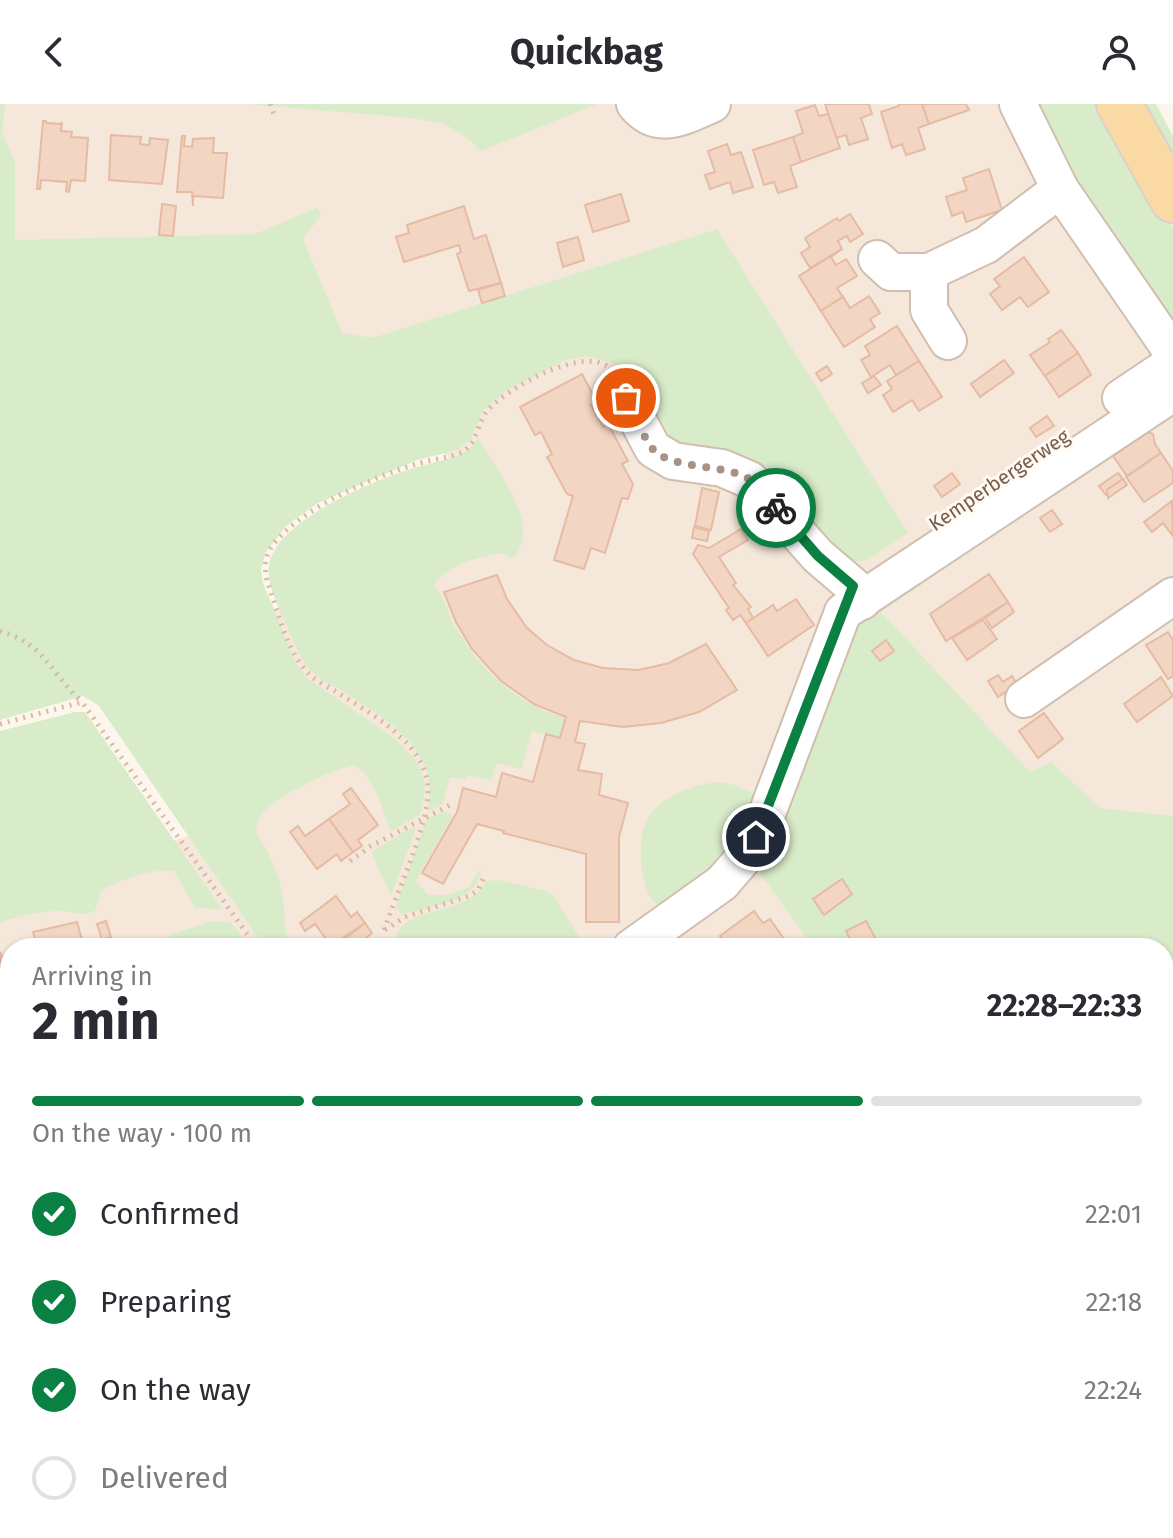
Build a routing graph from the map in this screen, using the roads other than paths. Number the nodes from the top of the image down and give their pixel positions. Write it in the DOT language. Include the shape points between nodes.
graph roads {
  1 [pos="635,104"];
  2 [pos="712,104"];
  3 [pos="1018,104"];
  4 [pos="1119,104"];
  5 [pos="1060,189"];
  6 [pos="1173,200"];
  7 [pos="877,259"];
  8 [pos="929,272"];
  9 [pos="948,341"];
  10 [pos="1173,353"];
  11 [pos="1173,363"];
  12 [pos="1173,393"];
  13 [pos="626,398"];
  14 [pos="1173,596"];
  15 [pos="853,600"];
  16 [pos="1024,699"];
  17 [pos="660,938"];
  1 -- 2 [label="street" via="646,116 661,121"];
  3 -- 5 [label="street"];
  4 -- 6 [label="main road"];
  5 -- 8 [label="street" via="986,245"];
  5 -- 10 [label="street"];
  7 -- 8 [label="street" via="891,272"];
  8 -- 9 [label="street" via="929,310"];
  11 -- 15 [label="street, Kemperbergerweg" via="871,565"];
  12 -- 15 [label="street, Kemperbergerweg"];
  13 -- 15 [label="street" via="653,449 673,461 722,468 750,480"];
  14 -- 16 [label="street"];
  15 -- 17 [label="street, Kemperbergerweg" via="747,854"];
}
